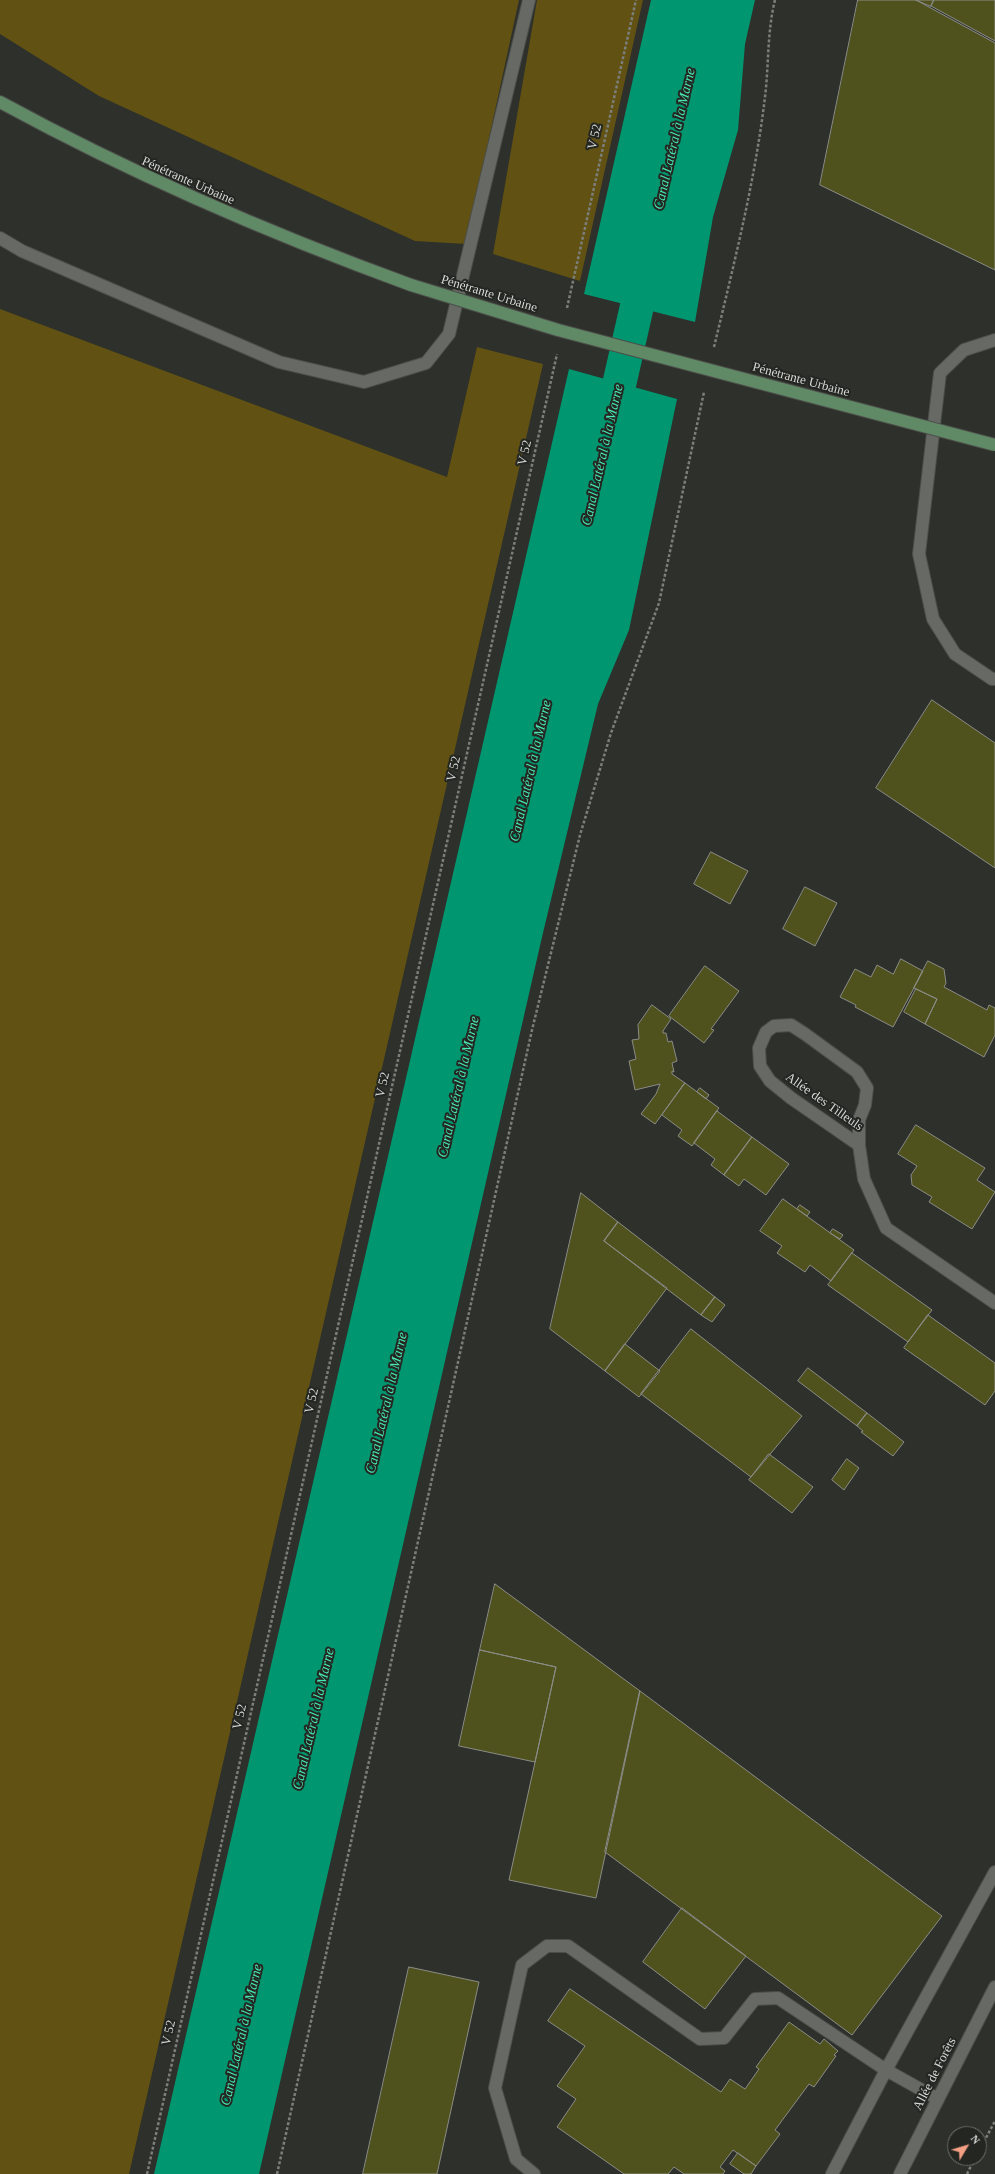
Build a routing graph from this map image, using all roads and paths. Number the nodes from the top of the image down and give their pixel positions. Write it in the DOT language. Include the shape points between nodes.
graph roads {
  1 [pos="529,0"];
  2 [pos="636,0"];
  3 [pos="775,0"];
  4 [pos="0,102"];
  5 [pos="0,238"];
  6 [pos="567,311"];
  7 [pos="995,340"];
  8 [pos="558,350"];
  9 [pos="713,351"];
  10 [pos="704,388"];
  11 [pos="995,445"];
  12 [pos="995,679"];
  13 [pos="859,1145"];
  14 [pos="995,1303"];
  15 [pos="995,1872"];
  16 [pos="995,1987"];
  17 [pos="886,2070"];
  18 [pos="938,2099"];
  19 [pos="995,2121"];
  20 [pos="987,2136"];
  21 [pos="147,2174"];
  22 [pos="277,2174"];
  23 [pos="534,2174"];
  24 [pos="832,2174"];
  25 [pos="900,2174"];
  1 -- 5 [label="street" via="449,334 426,363 364,382 279,362 22,251"];
  2 -- 6 [label="path, V 52"];
  3 -- 9 [label="path" via="770,21 765,96 744,222"];
  4 -- 11 [label="main road, Pénétrante Urbaine, bridge" via="160,184 324,253 411,285 558,330"];
  7 -- 12 [label="street" via="964,350 940,372 919,554 933,619 955,654"];
  8 -- 21 [label="path, V 52"];
  10 -- 22 [label="path" via="659,603 611,733 580,835 532,1030"];
  13 -- 13 [label="street, Allée des Tilleuls" via="770,1081 760,1066 759,1048 766,1032 774,1026 792,1025 857,1072 867,1088 865,1105 859,1120"];
  13 -- 14 [label="street, Allée des Tilleuls" via="864,1179 886,1228"];
  15 -- 17 [label="street"];
  16 -- 18 [label="street, Allée de Forêts"];
  17 -- 18 [label="street"];
  17 -- 23 [label="street" via="778,1998 755,1999 724,2038 700,2039 568,1946 547,1946 522,1965 496,2088 516,2159"];
  17 -- 24 [label="street"];
  18 -- 25 [label="street, Allée de Forêts"];
  19 -- 20 [label="path"];
}
